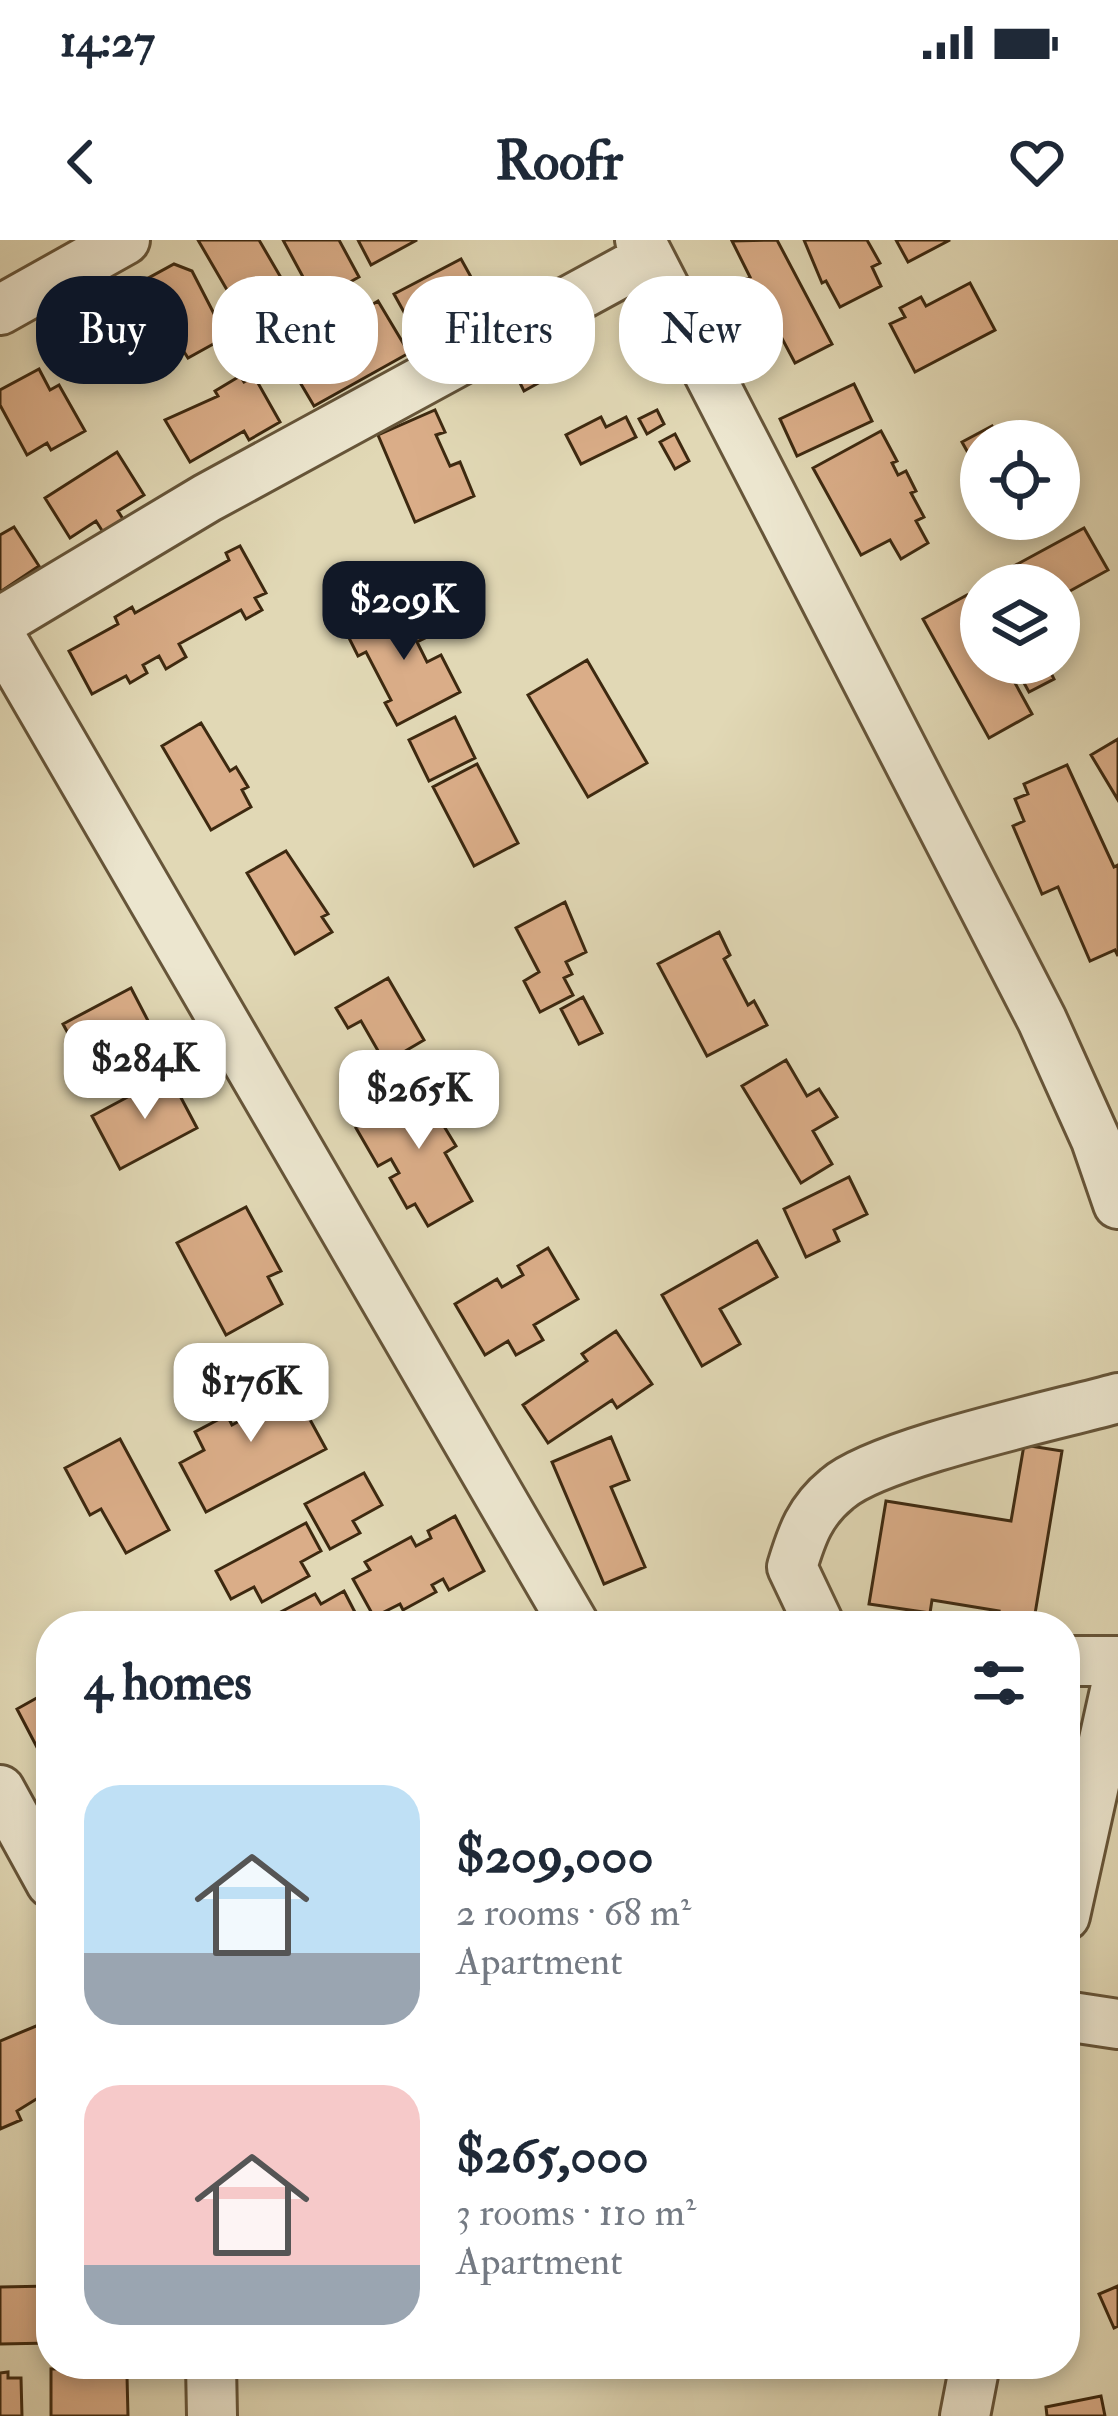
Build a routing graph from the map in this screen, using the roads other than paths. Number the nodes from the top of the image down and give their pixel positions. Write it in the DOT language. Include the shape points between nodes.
graph roads {
  1 [pos="125,240"];
  2 [pos="644,249"];
  3 [pos="0,310"];
  4 [pos="0,622"];
  5 [pos="0,636"];
  6 [pos="1118,1204"];
  7 [pos="1118,1398"];
  8 [pos="566,1611"];
  9 [pos="813,1611"];
  10 [pos="1080,1661"];
  11 [pos="1118,1661"];
  12 [pos="1118,1677"];
  13 [pos="1082,1760"];
  14 [pos="0,1790"];
  15 [pos="36,1856"];
  16 [pos="1080,2018"];
  17 [pos="1118,2024"];
  18 [pos="211,2379"];
  19 [pos="972,2379"];
  20 [pos="212,2416"];
  21 [pos="964,2416"];
  1 -- 3 [label="street"];
  2 -- 4 [label="street"];
  2 -- 6 [label="street" via="1042,1020"];
  5 -- 8 [label="street"];
  7 -- 9 [label="street" via="888,1463 839,1486 806,1522 792,1567"];
  10 -- 11 [label="street"];
  12 -- 13 [label="street"];
  14 -- 15 [label="street"];
  16 -- 17 [label="street"];
  18 -- 20 [label="street"];
  19 -- 21 [label="street"];
}
